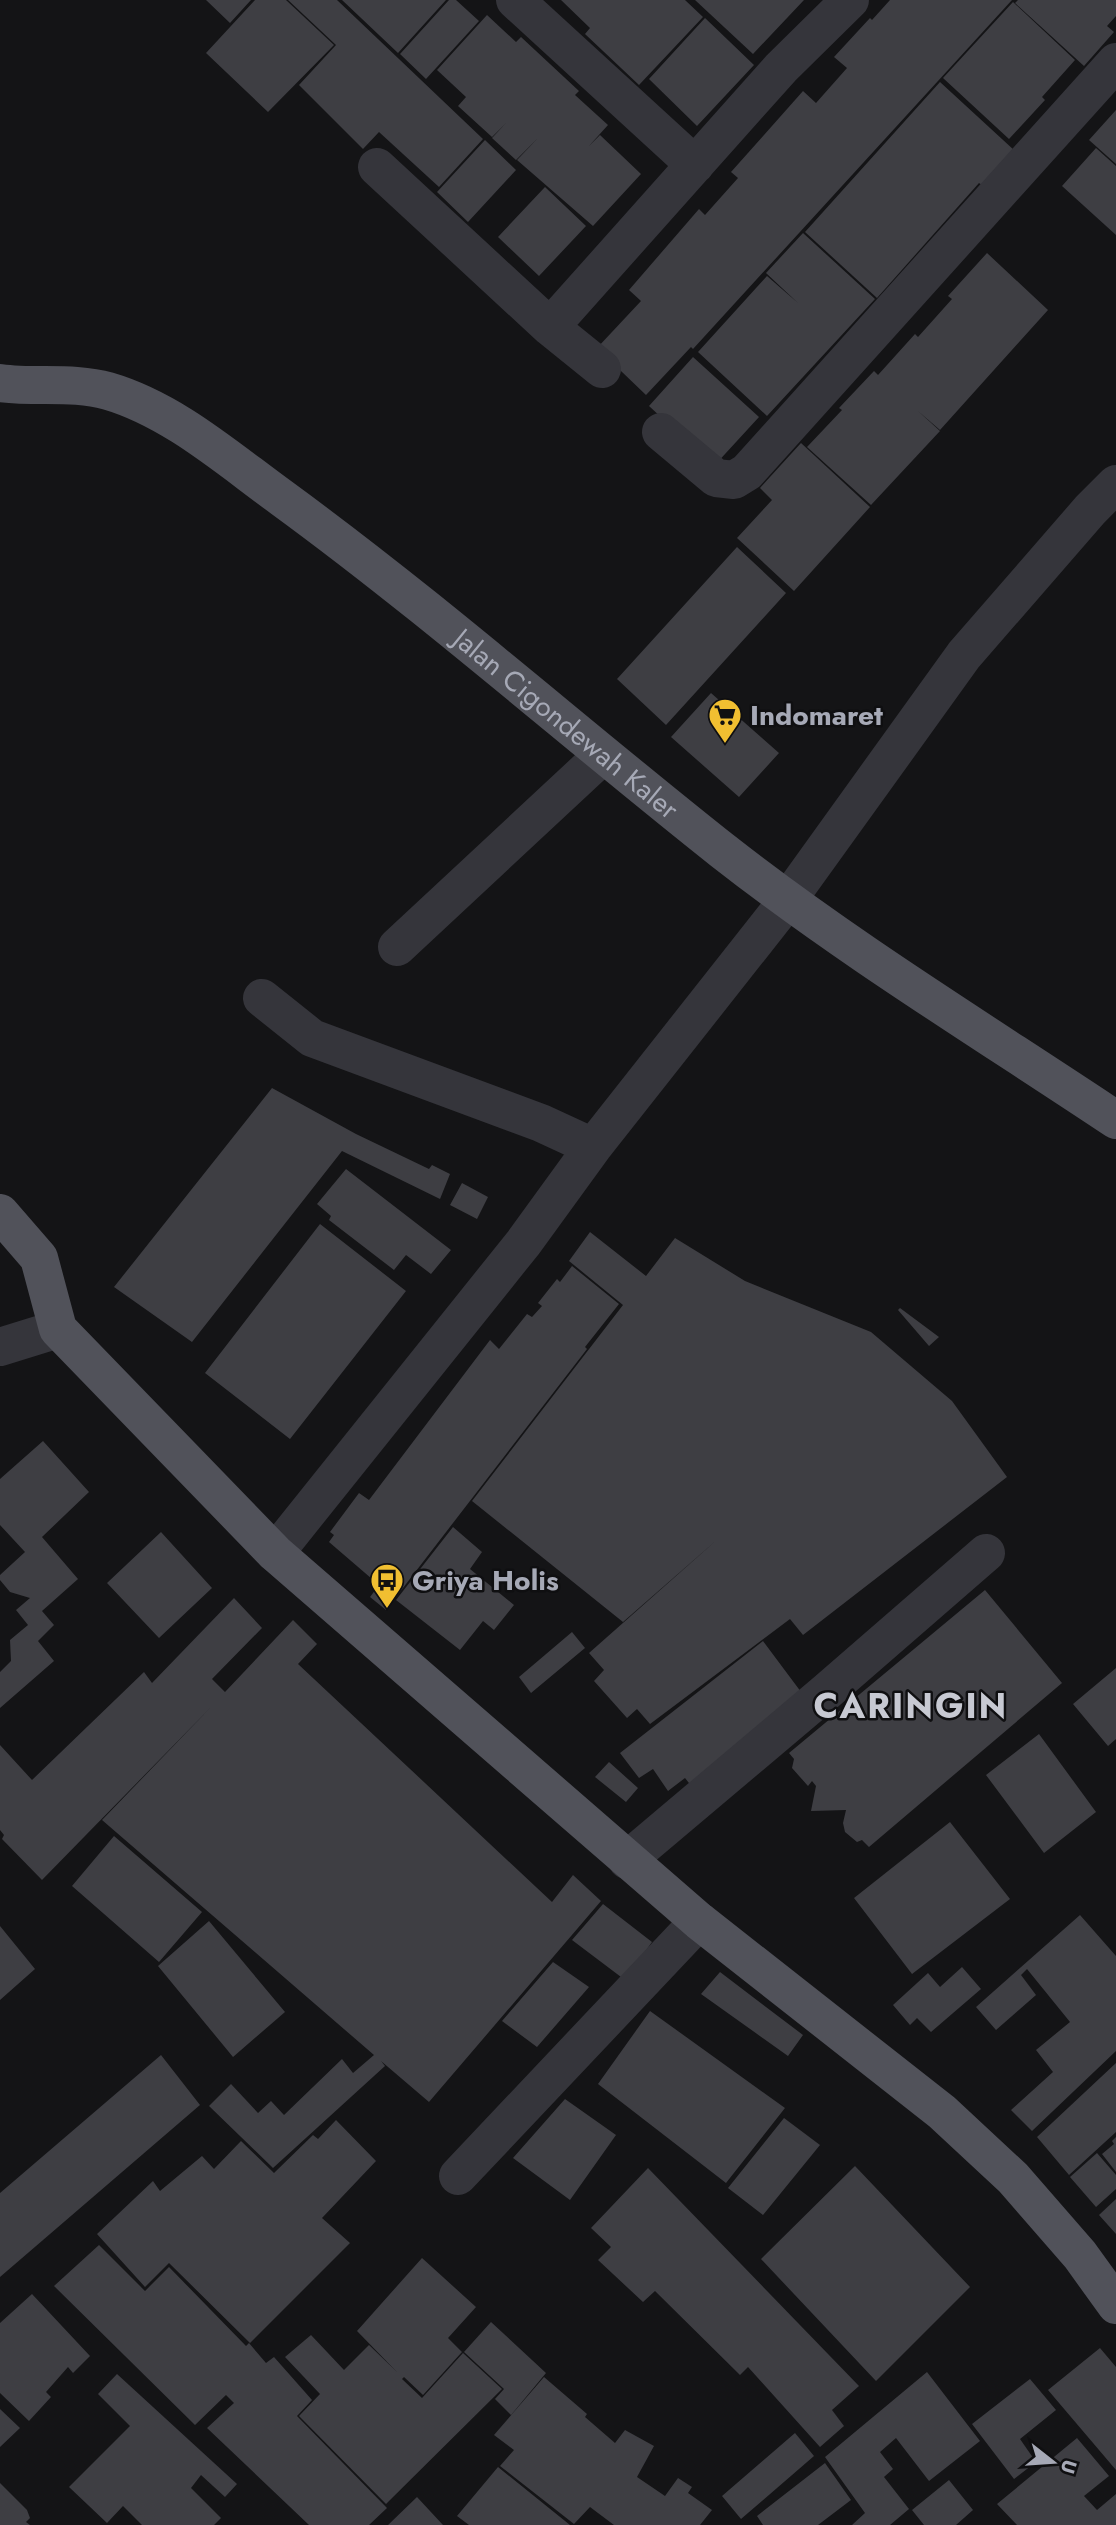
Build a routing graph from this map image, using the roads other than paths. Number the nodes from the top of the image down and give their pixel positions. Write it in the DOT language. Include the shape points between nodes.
graph roads {
  1 [pos="514,0"];
  2 [pos="850,0"];
  3 [pos="1116,62"];
  4 [pos="695,165"];
  5 [pos="377,167"];
  6 [pos="550,327"];
  7 [pos="602,369"];
  8 [pos="0,383"];
  9 [pos="661,432"];
  10 [pos="1116,484"];
  11 [pos="603,755"];
  12 [pos="788,901"];
  13 [pos="397,947"];
  14 [pos="262,998"];
  15 [pos="1116,1120"];
  16 [pos="593,1147"];
  17 [pos="0,1213"];
  18 [pos="58,1329"];
  19 [pos="0,1347"];
  20 [pos="275,1553"];
  21 [pos="986,1553"];
  22 [pos="627,1860"];
  23 [pos="699,1921"];
  24 [pos="458,2176"];
  25 [pos="1116,2305"];
  1 -- 4 [label="street"];
  2 -- 4 [label="street" via="781,68"];
  3 -- 9 [label="street" via="747,472 734,480 716,478"];
  4 -- 6 [label="street"];
  5 -- 6 [label="street"];
  6 -- 7 [label="street"];
  8 -- 11 [label="main road, Jalan Cigondewah Kaler" via="107,391 176,423 341,541"];
  10 -- 12 [label="street" via="964,655"];
  11 -- 12 [label="main road, Jalan Cigondewah Kaler"];
  11 -- 13 [label="street"];
  12 -- 15 [label="main road, Jalan Cigondewah Kaler"];
  12 -- 16 [label="street"];
  14 -- 16 [label="street" via="313,1038 541,1123"];
  16 -- 20 [label="street" via="524,1242"];
  17 -- 18 [label="main road" via="39,1258"];
  18 -- 19 [label="street"];
  18 -- 20 [label="main road"];
  20 -- 22 [label="main road"];
  21 -- 22 [label="street"];
  22 -- 23 [label="main road"];
  23 -- 24 [label="street"];
  23 -- 25 [label="main road" via="952,2121 1013,2178 1080,2255"];
}
